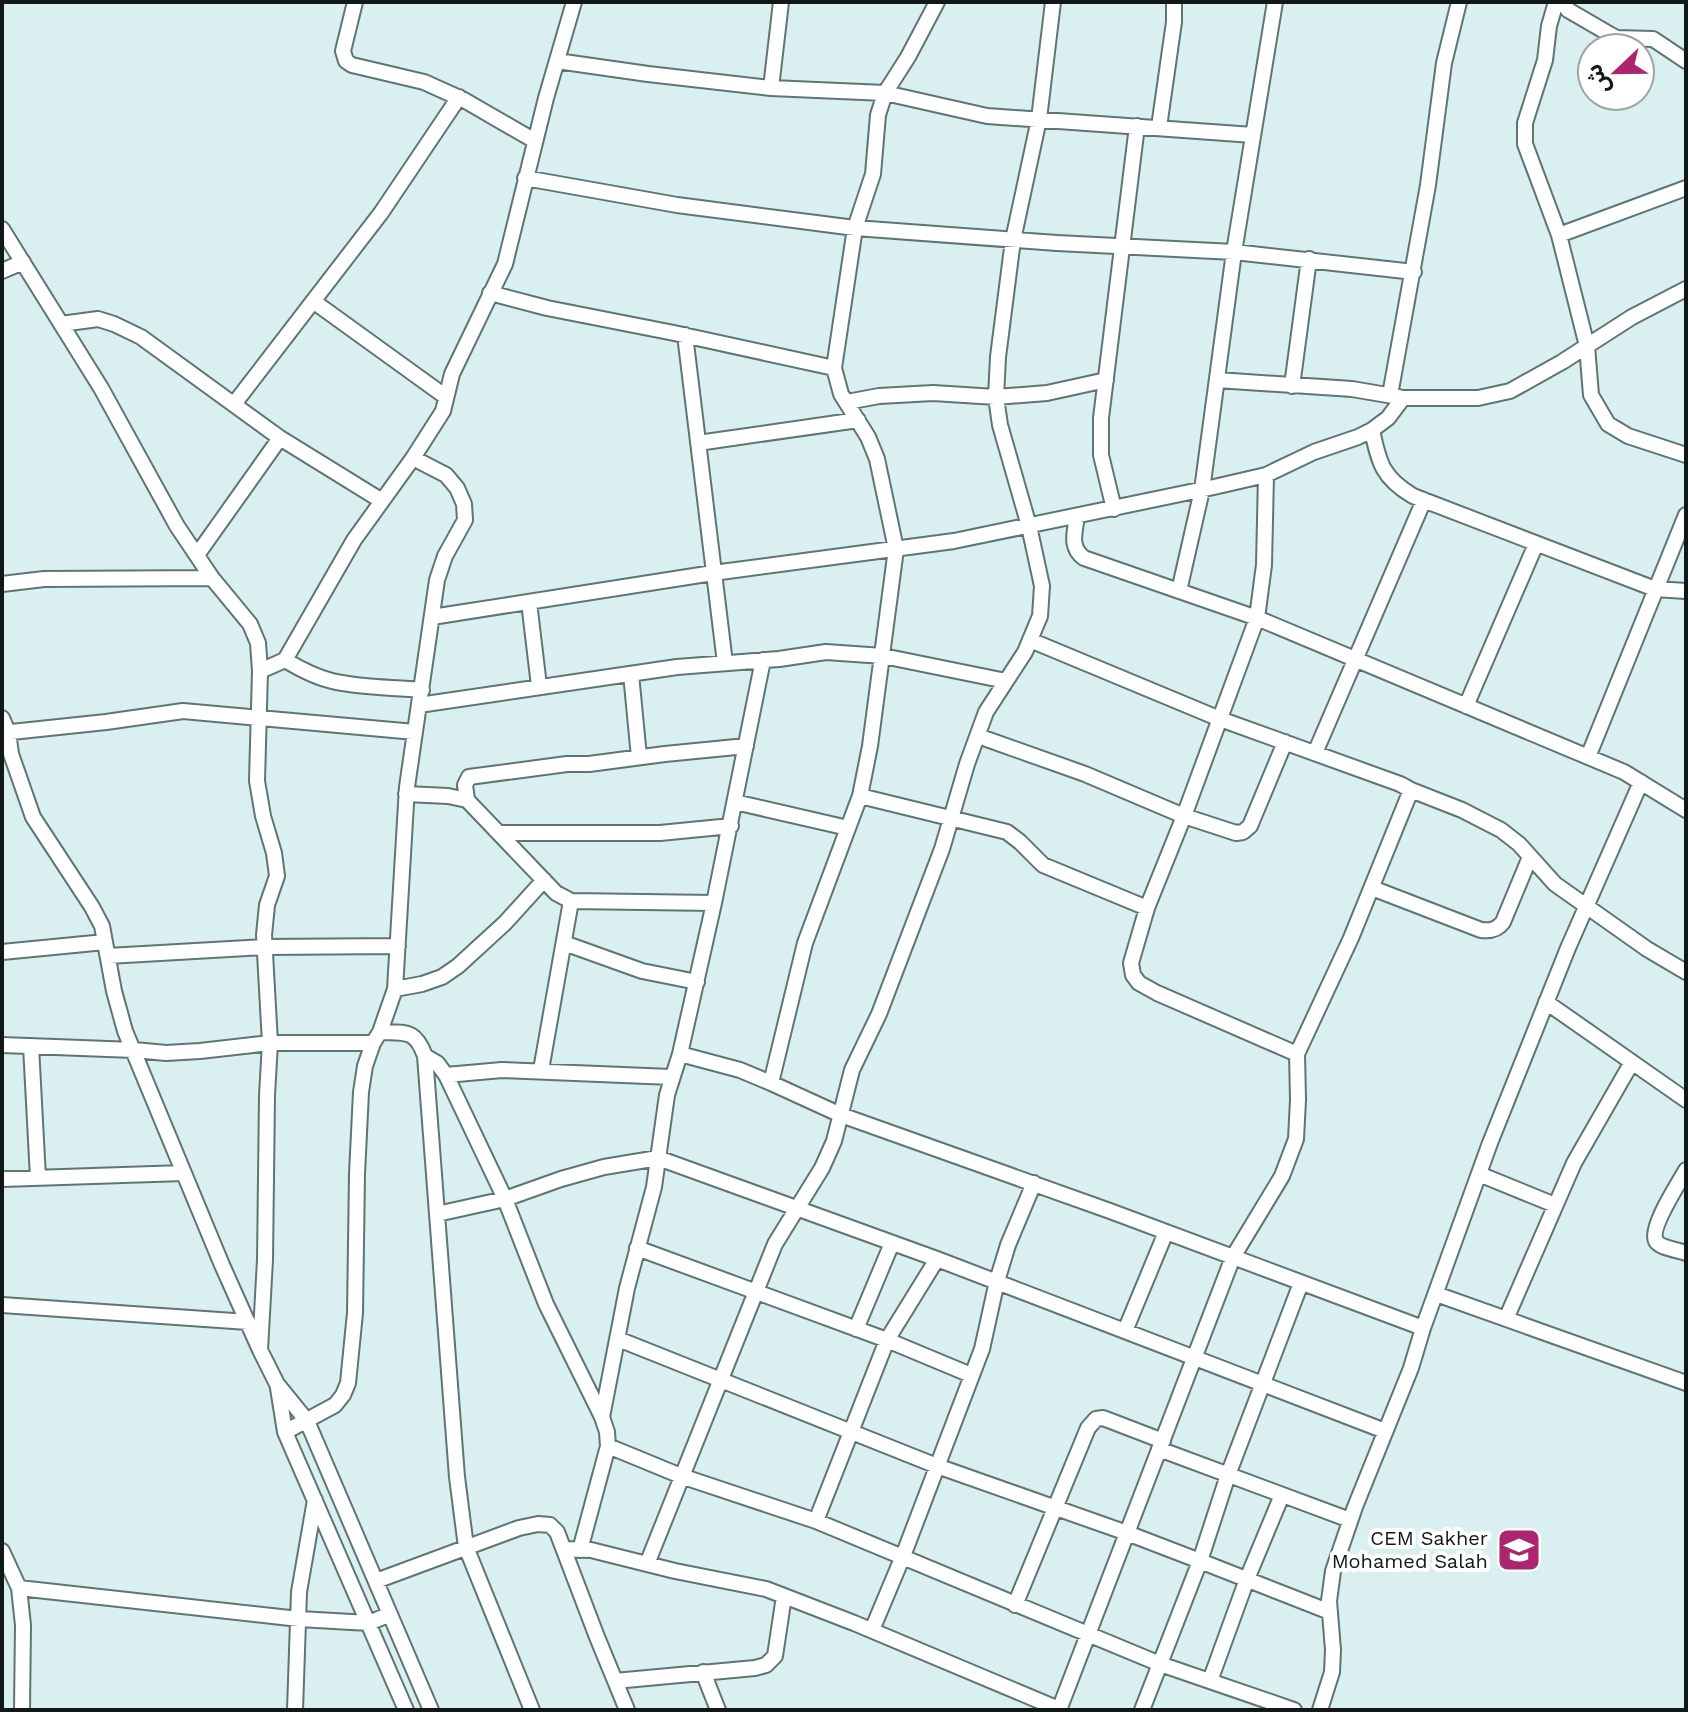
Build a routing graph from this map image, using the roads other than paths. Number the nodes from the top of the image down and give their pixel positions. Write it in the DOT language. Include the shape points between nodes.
graph roads {
  1 [pos="355,2"];
  2 [pos="574,2"];
  3 [pos="781,2"];
  4 [pos="937,2"];
  5 [pos="1053,2"];
  6 [pos="1174,2"];
  7 [pos="1275,2"];
  8 [pos="1459,2"];
  9 [pos="1556,2"];
  10 [pos="1564,2"];
  11 [pos="557,61"];
  12 [pos="1686,61"];
  13 [pos="771,88"];
  14 [pos="885,93"];
  15 [pos="459,97"];
  16 [pos="1039,119"];
  17 [pos="1137,126"];
  18 [pos="1159,127"];
  19 [pos="1253,135"];
  20 [pos="535,141"];
  21 [pos="525,178"];
  22 [pos="1686,188"];
  23 [pos="855,228"];
  24 [pos="2,229"];
  25 [pos="1559,235"];
  26 [pos="1013,240"];
  27 [pos="1122,246"];
  28 [pos="1234,252"];
  29 [pos="1309,259"];
  30 [pos="23,262"];
  31 [pos="2,271"];
  32 [pos="1414,272"];
  33 [pos="1686,289"];
  34 [pos="490,293"];
  35 [pos="313,301"];
  36 [pos="61,324"];
  37 [pos="685,335"];
  38 [pos="1587,346"];
  39 [pos="834,368"];
  40 [pos="1106,380"];
  41 [pos="1217,380"];
  42 [pos="1292,386"];
  43 [pos="1397,396"];
  44 [pos="446,397"];
  45 [pos="996,397"];
  46 [pos="847,402"];
  47 [pos="234,404"];
  48 [pos="858,420"];
  49 [pos="1372,430"];
  50 [pos="280,438"];
  51 [pos="698,443"];
  52 [pos="1686,455"];
  53 [pos="413,458"];
  54 [pos="1266,475"];
  55 [pos="1202,490"];
  56 [pos="1424,500"];
  57 [pos="382,501"];
  58 [pos="1114,509"];
  59 [pos="1686,515"];
  60 [pos="1077,516"];
  61 [pos="1029,526"];
  62 [pos="1536,544"];
  63 [pos="896,549"];
  64 [pos="197,555"];
  65 [pos="713,573"];
  66 [pos="212,578"];
  67 [pos="2,584"];
  68 [pos="1655,589"];
  69 [pos="1179,591"];
  70 [pos="1686,591"];
  71 [pos="529,602"];
  72 [pos="432,617"];
  73 [pos="1257,618"];
  74 [pos="1030,640"];
  75 [pos="883,656"];
  76 [pos="285,660"];
  77 [pos="763,660"];
  78 [pos="1355,660"];
  79 [pos="725,663"];
  80 [pos="260,671"];
  81 [pos="631,674"];
  82 [pos="1006,681"];
  83 [pos="539,686"];
  84 [pos="421,697"];
  85 [pos="1466,706"];
  86 [pos="258,718"];
  87 [pos="1220,719"];
  88 [pos="4,727"];
  89 [pos="415,732"];
  90 [pos="978,736"];
  91 [pos="1285,742"];
  92 [pos="746,746"];
  93 [pos="1315,753"];
  94 [pos="639,757"];
  95 [pos="1588,757"];
  96 [pos="1641,782"];
  97 [pos="1411,790"];
  98 [pos="406,794"];
  99 [pos="860,796"];
  100 [pos="467,800"];
  101 [pos="735,802"];
  102 [pos="1686,810"];
  103 [pos="1184,816"];
  104 [pos="951,820"];
  105 [pos="731,826"];
  106 [pos="848,828"];
  107 [pos="500,833"];
  108 [pos="1530,857"];
  109 [pos="544,880"];
  110 [pos="1372,888"];
  111 [pos="571,901"];
  112 [pos="714,903"];
  113 [pos="1586,906"];
  114 [pos="1147,908"];
  115 [pos="564,943"];
  116 [pos="398,946"];
  117 [pos="265,947"];
  118 [pos="107,949"];
  119 [pos="2,952"];
  120 [pos="1686,972"];
  121 [pos="697,982"];
  122 [pos="395,989"];
  123 [pos="1546,1002"];
  124 [pos="377,1037"];
  125 [pos="270,1043"];
  126 [pos="2,1045"];
  127 [pos="31,1046"];
  128 [pos="134,1050"];
  129 [pos="680,1054"];
  130 [pos="1297,1054"];
  131 [pos="425,1056"];
  132 [pos="1632,1062"];
  133 [pos="541,1070"];
  134 [pos="446,1075"];
  135 [pos="671,1077"];
  136 [pos="771,1083"];
  137 [pos="1686,1100"];
  138 [pos="841,1115"];
  139 [pos="658,1158"];
  140 [pos="1686,1170"];
  141 [pos="184,1173"];
  142 [pos="1479,1174"];
  143 [pos="38,1178"];
  144 [pos="2,1179"];
  145 [pos="1034,1183"];
  146 [pos="505,1199"];
  147 [pos="1555,1205"];
  148 [pos="798,1209"];
  149 [pos="437,1214"];
  150 [pos="1166,1232"];
  151 [pos="892,1243"];
  152 [pos="637,1248"];
  153 [pos="1686,1253"];
  154 [pos="1233,1257"];
  155 [pos="937,1259"];
  156 [pos="997,1281"];
  157 [pos="1301,1283"];
  158 [pos="755,1292"];
  159 [pos="1436,1294"];
  160 [pos="2,1305"];
  161 [pos="1506,1319"];
  162 [pos="248,1322"];
  163 [pos="1423,1328"];
  164 [pos="856,1329"];
  165 [pos="1125,1331"];
  166 [pos="618,1339"];
  167 [pos="887,1340"];
  168 [pos="260,1350"];
  169 [pos="1195,1358"];
  170 [pos="971,1375"];
  171 [pos="720,1379"];
  172 [pos="1686,1383"];
  173 [pos="277,1384"];
  174 [pos="1263,1384"];
  175 [pos="602,1417"];
  176 [pos="307,1421"];
  177 [pos="850,1431"];
  178 [pos="1385,1431"];
  179 [pos="285,1432"];
  180 [pos="1161,1445"];
  181 [pos="608,1446"];
  182 [pos="937,1466"];
  183 [pos="1228,1475"];
  184 [pos="681,1476"];
  185 [pos="1282,1495"];
  186 [pos="315,1500"];
  187 [pos="1056,1508"];
  188 [pos="1350,1520"];
  189 [pos="816,1521"];
  190 [pos="1127,1533"];
  191 [pos="466,1547"];
  192 [pos="564,1549"];
  193 [pos="580,1550"];
  194 [pos="2,1551"];
  195 [pos="903,1556"];
  196 [pos="1200,1561"];
  197 [pos="647,1564"];
  198 [pos="1247,1579"];
  199 [pos="376,1581"];
  200 [pos="19,1588"];
  201 [pos="784,1596"];
  202 [pos="1015,1605"];
  203 [pos="1330,1612"];
  204 [pos="390,1614"];
  205 [pos="299,1619"];
  206 [pos="369,1623"];
  207 [pos="872,1630"];
  208 [pos="1088,1635"];
  209 [pos="1160,1664"];
  210 [pos="703,1672"];
  211 [pos="615,1681"];
  212 [pos="1210,1681"];
  213 [pos="22,1710"];
  214 [pos="295,1710"];
  215 [pos="406,1710"];
  216 [pos="431,1710"];
  217 [pos="532,1710"];
  218 [pos="627,1710"];
  219 [pos="718,1710"];
  220 [pos="1060,1710"];
  221 [pos="1142,1710"];
  222 [pos="1294,1710"];
  223 [pos="1320,1710"];
  1 -- 15 [label="street" via="343,51 346,61"];
  2 -- 11 [label="street"];
  3 -- 13 [label="street"];
  4 -- 14 [label="street"];
  5 -- 16 [label="street"];
  6 -- 18 [label="street"];
  7 -- 19 [label="street"];
  8 -- 32 [label="street" via="1444,63"];
  9 -- 25 [label="street" via="1525,123 1525,144"];
  10 -- 12 [label="street" via="1568,10 1617,38 1653,39"];
  11 -- 13 [label="street"];
  11 -- 20 [label="street"];
  13 -- 14 [label="street"];
  14 -- 16 [label="street" via="987,116"];
  14 -- 23 [label="street" via="873,174"];
  15 -- 20 [label="street"];
  15 -- 35 [label="street" via="381,213"];
  16 -- 17 [label="street"];
  16 -- 26 [label="street"];
  17 -- 18 [label="street"];
  17 -- 27 [label="street"];
  18 -- 19 [label="street"];
  19 -- 28 [label="street"];
  20 -- 21 [label="street"];
  21 -- 23 [label="street"];
  21 -- 34 [label="street" via="505,264"];
  22 -- 25 [label="street"];
  23 -- 26 [label="street"];
  23 -- 39 [label="street"];
  24 -- 30 [label="street"];
  25 -- 38 [label="street"];
  26 -- 27 [label="street"];
  26 -- 45 [label="street"];
  27 -- 28 [label="street"];
  27 -- 40 [label="street"];
  28 -- 29 [label="street"];
  28 -- 41 [label="street"];
  29 -- 32 [label="street"];
  29 -- 42 [label="street"];
  30 -- 31 [label="street"];
  30 -- 36 [label="street"];
  32 -- 43 [label="street"];
  33 -- 38 [label="street"];
  34 -- 37 [label="street"];
  34 -- 44 [label="street"];
  35 -- 44 [label="street"];
  35 -- 47 [label="street"];
  36 -- 47 [label="street" via="98,319 114,324 141,337"];
  36 -- 64 [label="street"];
  37 -- 39 [label="street"];
  37 -- 51 [label="street"];
  38 -- 43 [label="street" via="1510,391 1478,398"];
  38 -- 52 [label="street" via="1591,395 1608,424"];
  39 -- 46 [label="street"];
  40 -- 45 [label="street"];
  40 -- 58 [label="street" via="1101,455"];
  41 -- 42 [label="street"];
  41 -- 55 [label="street"];
  42 -- 43 [label="street"];
  43 -- 49 [label="street" via="1388,418"];
  44 -- 53 [label="street" via="443,411"];
  45 -- 46 [label="street" via="933,393"];
  45 -- 61 [label="street"];
  46 -- 48 [label="street"];
  47 -- 50 [label="street"];
  48 -- 51 [label="street"];
  48 -- 63 [label="street" via="877,459"];
  49 -- 54 [label="street"];
  49 -- 56 [label="street" via="1387,477"];
  50 -- 57 [label="street"];
  50 -- 64 [label="street"];
  51 -- 65 [label="street"];
  53 -- 57 [label="street"];
  53 -- 72 [label="street" via="446,475 464,504 465,520 445,556"];
  54 -- 55 [label="street"];
  54 -- 73 [label="street"];
  55 -- 58 [label="street"];
  55 -- 69 [label="street"];
  56 -- 62 [label="street"];
  56 -- 78 [label="street"];
  57 -- 76 [label="street"];
  58 -- 60 [label="street"];
  59 -- 68 [label="street"];
  60 -- 61 [label="street"];
  60 -- 69 [label="street" via="1077,553"];
  61 -- 63 [label="street"];
  61 -- 74 [label="street" via="1042,586 1040,616"];
  62 -- 68 [label="street"];
  62 -- 85 [label="street"];
  63 -- 65 [label="street"];
  63 -- 75 [label="street"];
  64 -- 66 [label="street"];
  65 -- 71 [label="street"];
  65 -- 79 [label="street"];
  66 -- 67 [label="street"];
  66 -- 80 [label="street" via="250,624"];
  68 -- 70 [label="street"];
  68 -- 95 [label="street"];
  69 -- 73 [label="street"];
  71 -- 72 [label="street"];
  71 -- 83 [label="street"];
  72 -- 84 [label="street"];
  73 -- 78 [label="street"];
  73 -- 87 [label="street"];
  74 -- 82 [label="street"];
  74 -- 87 [label="street"];
  75 -- 77 [label="street" via="826,652"];
  75 -- 82 [label="street"];
  75 -- 99 [label="street"];
  76 -- 80 [label="street"];
  76 -- 84 [label="street" via="330,681"];
  77 -- 79 [label="street"];
  77 -- 92 [label="street"];
  78 -- 85 [label="street"];
  78 -- 93 [label="street"];
  79 -- 81 [label="street"];
  80 -- 86 [label="street"];
  81 -- 83 [label="street"];
  81 -- 94 [label="street"];
  82 -- 90 [label="street"];
  83 -- 84 [label="street"];
  84 -- 89 [label="street"];
  85 -- 95 [label="street"];
  86 -- 88 [label="street" via="183,711 106,722"];
  86 -- 89 [label="street"];
  86 -- 117 [label="street" via="257,781 277,876 267,905"];
  87 -- 91 [label="street"];
  87 -- 103 [label="street"];
  88 -- 118 [label="street" via="33,817 92,907"];
  89 -- 98 [label="street"];
  90 -- 103 [label="street"];
  90 -- 104 [label="street"];
  91 -- 93 [label="street"];
  91 -- 103 [label="street" via="1243,832"];
  92 -- 94 [label="street"];
  92 -- 101 [label="street"];
  93 -- 97 [label="street"];
  94 -- 100 [label="street" via="469,777"];
  95 -- 96 [label="street"];
  96 -- 102 [label="street"];
  96 -- 113 [label="street"];
  97 -- 108 [label="street" via="1501,830"];
  97 -- 110 [label="street"];
  98 -- 100 [label="street"];
  98 -- 116 [label="street"];
  99 -- 104 [label="street"];
  99 -- 106 [label="street"];
  100 -- 107 [label="street"];
  101 -- 105 [label="street"];
  101 -- 106 [label="street"];
  103 -- 114 [label="street"];
  104 -- 114 [label="street" via="1007,832 1043,865"];
  104 -- 138 [label="street" via="879,1014 852,1070"];
  105 -- 107 [label="street" via="660,833"];
  105 -- 112 [label="street"];
  106 -- 136 [label="street" via="805,943"];
  107 -- 109 [label="street"];
  108 -- 110 [label="street" via="1503,922 1488,931"];
  108 -- 113 [label="street"];
  109 -- 111 [label="street"];
  109 -- 122 [label="street" via="458,966 442,977"];
  110 -- 130 [label="street"];
  111 -- 112 [label="street"];
  111 -- 115 [label="street"];
  112 -- 121 [label="street"];
  113 -- 120 [label="street"];
  113 -- 123 [label="street"];
  114 -- 130 [label="street" via="1131,963 1139,983"];
  115 -- 121 [label="street" via="642,971"];
  115 -- 133 [label="street"];
  116 -- 117 [label="street"];
  116 -- 122 [label="street"];
  117 -- 118 [label="street"];
  117 -- 125 [label="street"];
  118 -- 119 [label="street"];
  118 -- 128 [label="street" via="114,991"];
  121 -- 129 [label="street"];
  122 -- 124 [label="street"];
  123 -- 132 [label="street"];
  123 -- 142 [label="street"];
  124 -- 125 [label="street"];
  124 -- 131 [label="street" via="410,1033"];
  124 -- 176 [label="street" via="361,1092 348,1383 335,1405"];
  125 -- 128 [label="street" via="166,1053"];
  125 -- 168 [label="street"];
  126 -- 127 [label="street"];
  127 -- 128 [label="street"];
  127 -- 143 [label="street"];
  128 -- 141 [label="street"];
  129 -- 135 [label="street"];
  129 -- 136 [label="street"];
  130 -- 154 [label="street" via="1296,1139 1282,1176"];
  131 -- 134 [label="street"];
  131 -- 149 [label="street"];
  132 -- 137 [label="street"];
  132 -- 147 [label="street"];
  133 -- 134 [label="street"];
  133 -- 135 [label="street"];
  134 -- 146 [label="street"];
  135 -- 139 [label="street"];
  136 -- 138 [label="street"];
  138 -- 145 [label="street"];
  138 -- 148 [label="street" via="822,1168"];
  139 -- 146 [label="street" via="604,1167"];
  139 -- 148 [label="street"];
  139 -- 152 [label="street"];
  140 -- 153 [label="street" via="1655,1232 1659,1244"];
  141 -- 143 [label="street"];
  141 -- 162 [label="street"];
  142 -- 147 [label="street"];
  142 -- 159 [label="street"];
  143 -- 144 [label="street"];
  145 -- 150 [label="street"];
  145 -- 156 [label="street"];
  146 -- 149 [label="street"];
  146 -- 175 [label="street" via="546,1304"];
  147 -- 161 [label="street"];
  148 -- 151 [label="street"];
  148 -- 158 [label="street" via="775,1244"];
  149 -- 191 [label="street"];
  150 -- 154 [label="street"];
  150 -- 165 [label="street"];
  151 -- 155 [label="street"];
  151 -- 164 [label="street"];
  152 -- 158 [label="street"];
  152 -- 166 [label="street"];
  154 -- 157 [label="street"];
  154 -- 169 [label="street"];
  155 -- 156 [label="street"];
  155 -- 167 [label="street"];
  156 -- 165 [label="street"];
  156 -- 170 [label="street"];
  157 -- 163 [label="street"];
  157 -- 174 [label="street"];
  158 -- 164 [label="street"];
  158 -- 171 [label="street"];
  159 -- 161 [label="street"];
  159 -- 163 [label="street"];
  160 -- 162 [label="street"];
  161 -- 172 [label="street"];
  162 -- 168 [label="street"];
  163 -- 178 [label="street"];
  164 -- 167 [label="street"];
  165 -- 169 [label="street"];
  166 -- 171 [label="street"];
  166 -- 175 [label="street"];
  167 -- 170 [label="street"];
  167 -- 177 [label="street"];
  168 -- 173 [label="street"];
  169 -- 174 [label="street"];
  169 -- 180 [label="street"];
  170 -- 182 [label="street"];
  171 -- 177 [label="street"];
  171 -- 184 [label="street"];
  173 -- 176 [label="street"];
  173 -- 179 [label="street"];
  174 -- 178 [label="street"];
  174 -- 183 [label="street"];
  175 -- 181 [label="street"];
  176 -- 179 [label="street"];
  176 -- 199 [label="street"];
  177 -- 182 [label="street"];
  177 -- 189 [label="street"];
  178 -- 188 [label="street"];
  179 -- 186 [label="street"];
  180 -- 183 [label="street"];
  180 -- 187 [label="street" via="1103,1418 1092,1421"];
  180 -- 190 [label="street"];
  181 -- 184 [label="street"];
  181 -- 193 [label="street"];
  182 -- 187 [label="street"];
  182 -- 195 [label="street"];
  183 -- 185 [label="street"];
  183 -- 196 [label="street"];
  184 -- 189 [label="street"];
  184 -- 197 [label="street"];
  185 -- 188 [label="street"];
  185 -- 198 [label="street"];
  186 -- 205 [label="street"];
  186 -- 206 [label="street"];
  187 -- 190 [label="street"];
  187 -- 202 [label="street"];
  188 -- 203 [label="street" via="1333,1571"];
  189 -- 195 [label="street"];
  190 -- 196 [label="street"];
  190 -- 208 [label="street"];
  191 -- 192 [label="street" via="538,1524 550,1525"];
  191 -- 199 [label="street"];
  191 -- 217 [label="street"];
  192 -- 193 [label="street"];
  192 -- 211 [label="street"];
  193 -- 197 [label="street"];
  194 -- 200 [label="street"];
  195 -- 202 [label="street"];
  195 -- 207 [label="street"];
  196 -- 198 [label="street"];
  196 -- 209 [label="street"];
  197 -- 201 [label="street"];
  198 -- 203 [label="street"];
  198 -- 212 [label="street"];
  199 -- 204 [label="street"];
  200 -- 205 [label="street"];
  200 -- 213 [label="street"];
  201 -- 207 [label="street"];
  201 -- 210 [label="street" via="775,1656 766,1665"];
  202 -- 208 [label="street"];
  203 -- 223 [label="street" via="1332,1672"];
  204 -- 206 [label="street"];
  204 -- 216 [label="street"];
  205 -- 206 [label="street"];
  205 -- 214 [label="street"];
  206 -- 215 [label="street"];
  207 -- 220 [label="street"];
  208 -- 209 [label="street"];
  208 -- 220 [label="street"];
  209 -- 212 [label="street"];
  209 -- 221 [label="street"];
  210 -- 211 [label="street"];
  210 -- 219 [label="street"];
  211 -- 218 [label="street"];
  212 -- 222 [label="street"];
}
